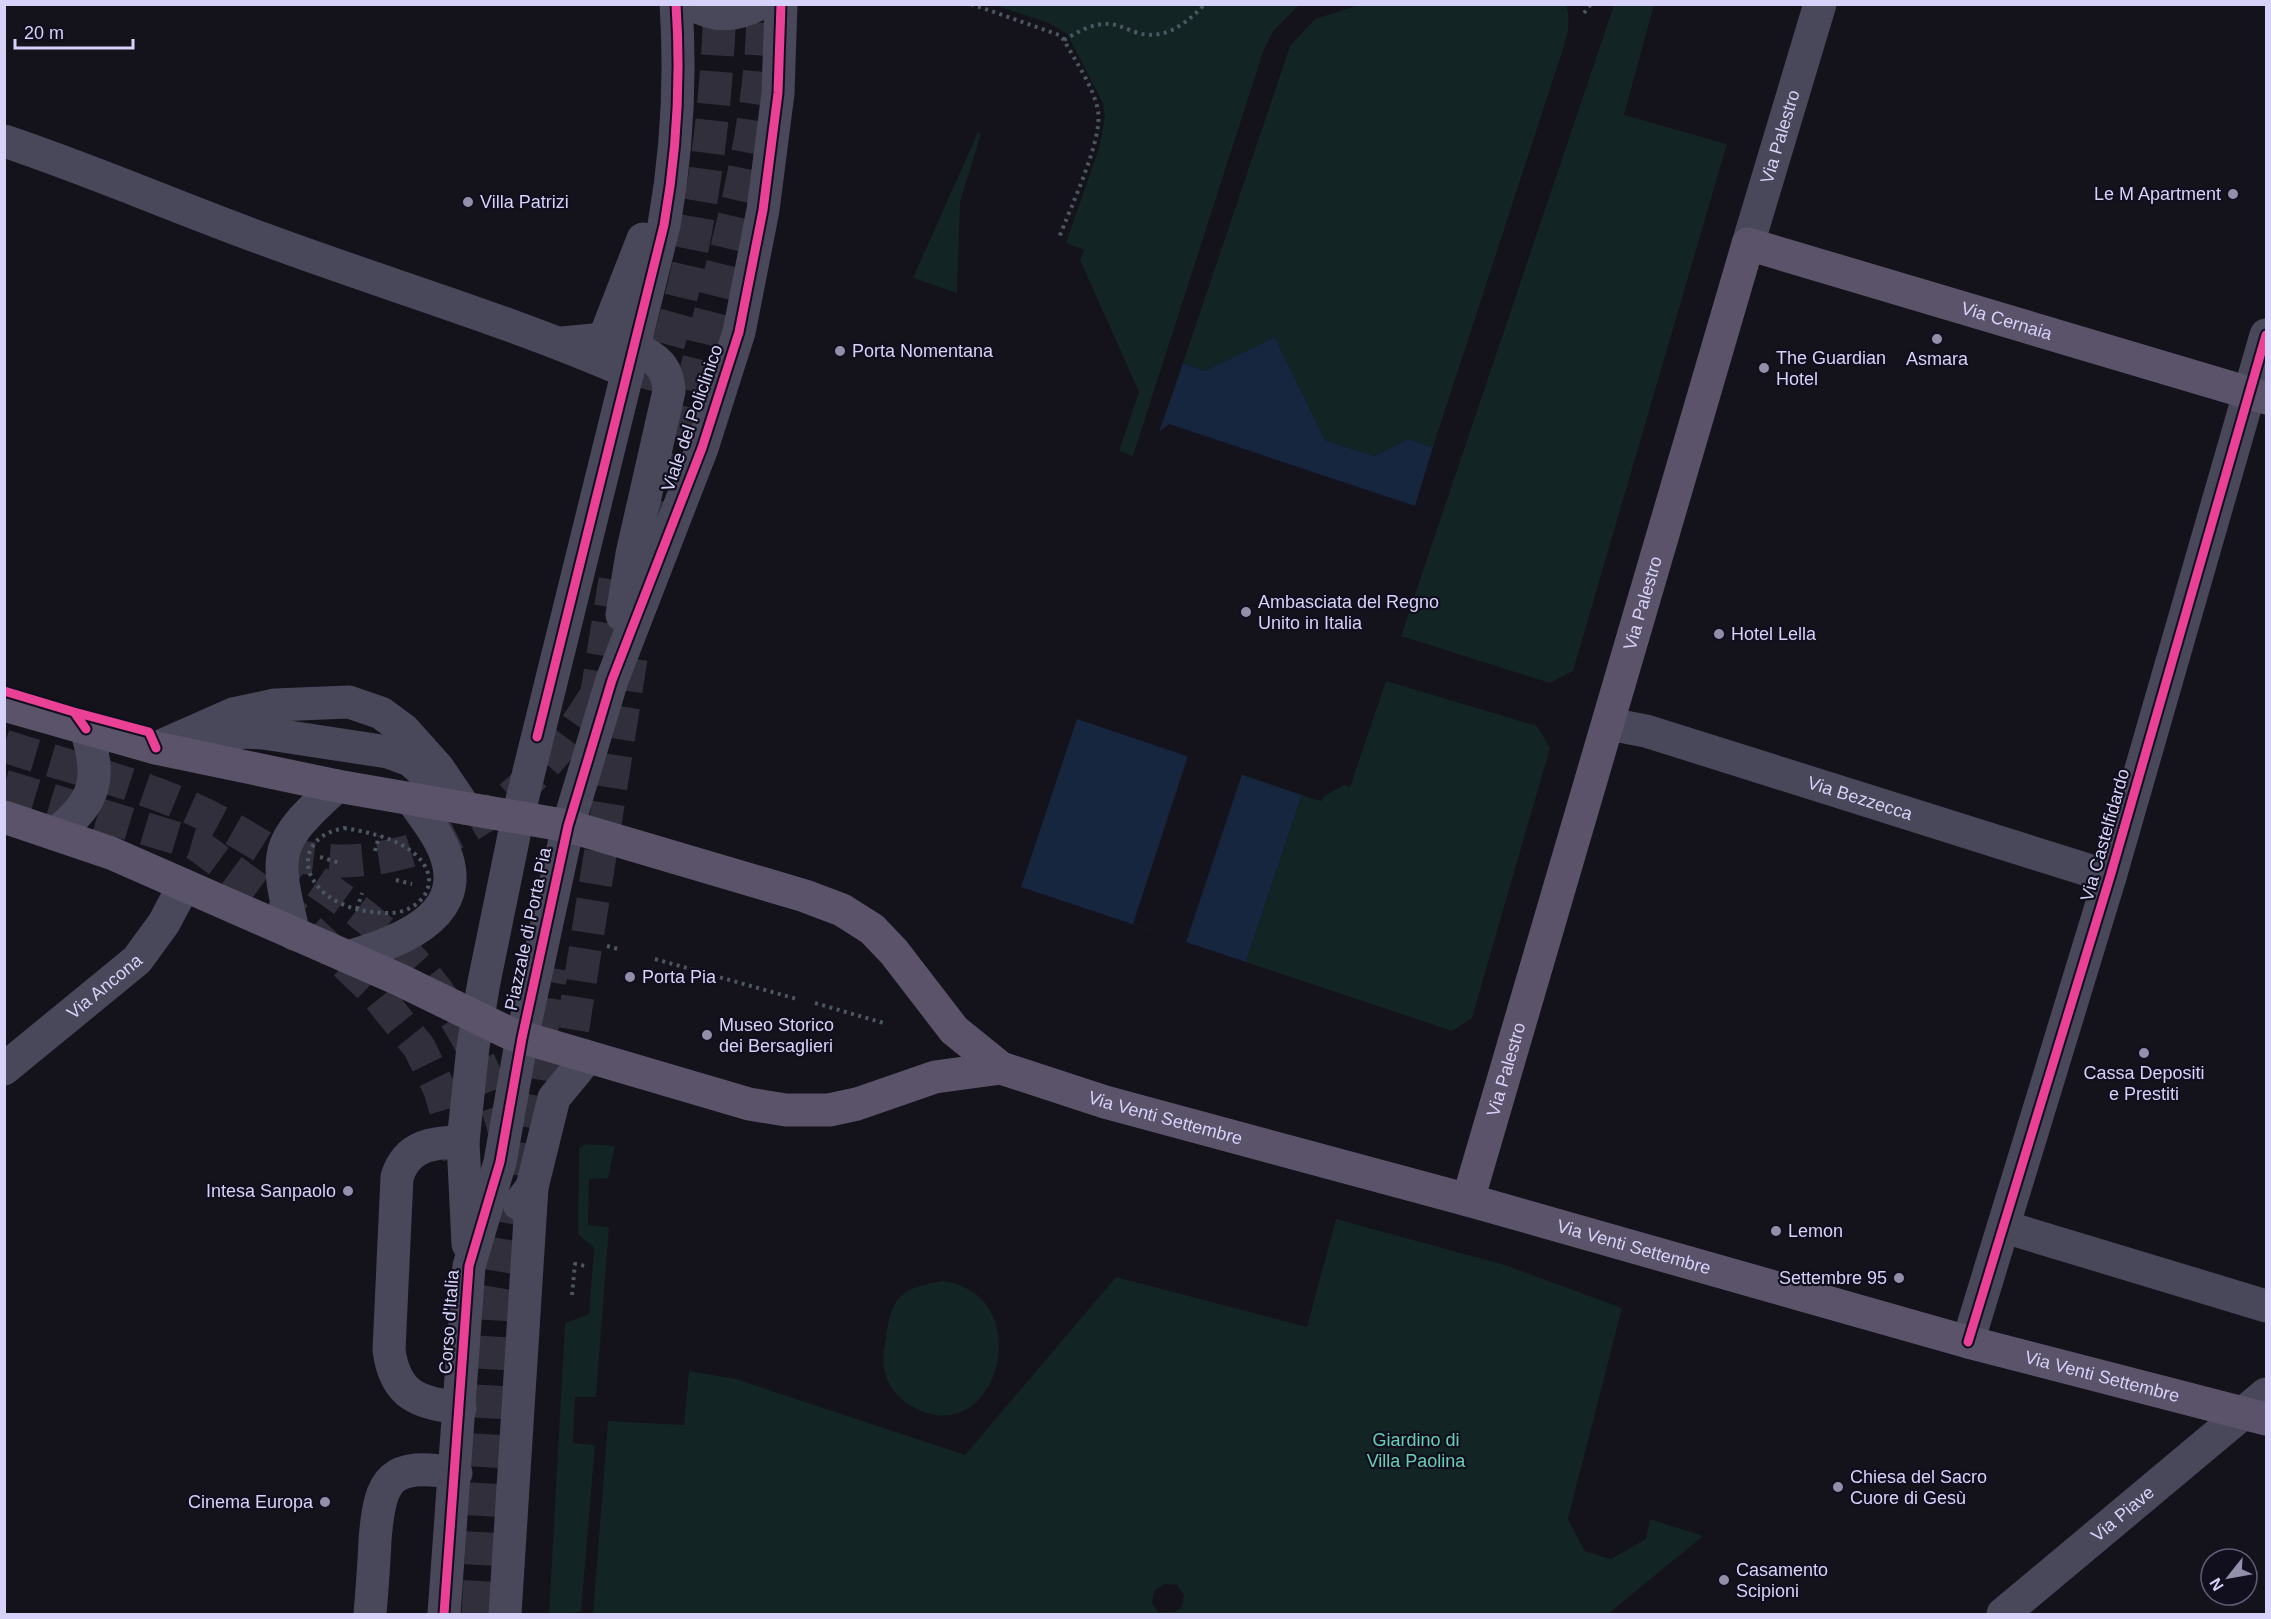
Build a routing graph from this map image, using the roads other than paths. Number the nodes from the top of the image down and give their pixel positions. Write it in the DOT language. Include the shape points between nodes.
graph roads {
  1 [pos="676,4"];
  2 [pos="693,4"];
  3 [pos="759,4"];
  4 [pos="781,4"];
  5 [pos="1820,4"];
  6 [pos="678,85"];
  7 [pos="4,141"];
  8 [pos="1748,244"];
  9 [pos="2266,335"];
  10 [pos="560,343"];
  11 [pos="632,360"];
  12 [pos="2258,395"];
  13 [pos="612,680"];
  14 [pos="4,705"];
  15 [pos="1610,724"];
  16 [pos="86,729"];
  17 [pos="156,748"];
  18 [pos="337,786"];
  19 [pos="411,798"];
  20 [pos="465,808"];
  21 [pos="518,816"];
  22 [pos="4,817"];
  23 [pos="568,826"];
  24 [pos="56,833"];
  25 [pos="663,853"];
  26 [pos="2110,877"];
  27 [pos="184,885"];
  28 [pos="294,934"];
  29 [pos="348,957"];
  30 [pos="476,1020"];
  31 [pos="522,1038"];
  32 [pos="587,1058"];
  33 [pos="1001,1068"];
  34 [pos="4,1069"];
  35 [pos="463,1142"];
  36 [pos="532,1187"];
  37 [pos="1468,1200"];
  38 [pos="2005,1227"];
  39 [pos="468,1266"];
  40 [pos="2266,1306"];
  41 [pos="1968,1342"];
  42 [pos="2266,1394"];
  43 [pos="460,1408"];
  44 [pos="2254,1416"];
  45 [pos="456,1473"];
  46 [pos="370,1614"];
  47 [pos="444,1614"];
  48 [pos="505,1614"];
  49 [pos="2003,1614"];
  1 -- 6 [label="street"];
  2 -- 3 [label="street" via="720,15 742,12"];
  4 -- 13 [label="street, Viale del Policlinico" via="778,85 763,210 739,332 702,448"];
  5 -- 8 [label="street, Via Palestro"];
  6 -- 10 [label="street" via="640,252 604,339"];
  6 -- 11 [label="street" via="669,199"];
  7 -- 10 [label="street, Viale del Policlinico" via="267,241"];
  8 -- 12 [label="main road, Via Cernaia"];
  8 -- 15 [label="main road, Via Palestro"];
  9 -- 12 [label="street, Via Castelfidardo"];
  10 -- 11 [label="street, Viale del Policlinico"];
  11 -- 13 [label="street, Viale del Policlinico" via="656,360 664,369 669,391 628,573"];
  11 -- 21 [label="street, Piazzale di Porta Pia"];
  12 -- 26 [label="street, Via Castelfidardo"];
  13 -- 23 [label="street, Viale del Policlinico"];
  14 -- 16 [label="main road, Piazzale di Porta Pia"];
  15 -- 26 [label="street, Via Bezzecca" via="1646,731"];
  15 -- 37 [label="main road, Via Palestro"];
  16 -- 17 [label="main road, Piazzale di Porta Pia"];
  16 -- 24 [label="street" via="96,768 94,782 82,806"];
  17 -- 18 [label="main road, Piazzale di Porta Pia"];
  17 -- 20 [label="street" via="244,732 388,752 410,760"];
  17 -- 20 [label="street" via="233,714 275,705 349,702 381,713 404,730 438,768"];
  18 -- 19 [label="main road, Piazzale di Porta Pia"];
  18 -- 28 [label="street" via="295,826 282,852 283,883"];
  19 -- 20 [label="main road, Piazzale di Porta Pia"];
  19 -- 29 [label="street" via="447,857 447,895 436,913 415,930"];
  20 -- 21 [label="main road, Piazzale di Porta Pia"];
  21 -- 23 [label="main road, Piazzale di Porta Pia"];
  21 -- 30 [label="street, Piazzale di Porta Pia"];
  22 -- 24 [label="main road, Piazzale di Porta Pia"];
  23 -- 25 [label="main road, Piazzale di Porta Pia"];
  23 -- 31 [label="street, Piazzale di Porta Pia"];
  24 -- 27 [label="main road, Piazzale di Porta Pia"];
  25 -- 33 [label="main road, Via Venti Settembre" via="823,901 863,922 894,952 954,1030"];
  26 -- 38 [label="street, Via Castelfidardo"];
  27 -- 28 [label="main road, Piazzale di Porta Pia"];
  27 -- 34 [label="street, Via Ancona" via="138,960"];
  28 -- 29 [label="main road, Piazzale di Porta Pia"];
  29 -- 30 [label="main road, Piazzale di Porta Pia"];
  30 -- 31 [label="main road, Piazzale di Porta Pia"];
  30 -- 35 [label="street, Piazzale di Porta Pia"];
  31 -- 32 [label="main road, Piazzale di Porta Pia"];
  31 -- 39 [label="street, Corso d'Italia" via="500,1162"];
  32 -- 33 [label="main road, Via Venti Settembre" via="749,1104 805,1112 857,1104 935,1077"];
  32 -- 36 [label="street, Corso d'Italia" via="554,1098"];
  33 -- 37 [label="main road, Via Venti Settembre" via="1105,1102"];
  35 -- 39 [label="street, Piazzale di Porta Pia"];
  35 -- 43 [label="street" via="423,1145 400,1167 389,1350 391,1365 405,1390 422,1402"];
  36 -- 39 [label="street, Corso d'Italia"];
  36 -- 48 [label="street, Corso d'Italia"];
  37 -- 41 [label="main road, Via Venti Settembre"];
  38 -- 40 [label="street"];
  38 -- 41 [label="street, Via Castelfidardo"];
  39 -- 43 [label="street, Corso d'Italia"];
  41 -- 44 [label="main road, Via Venti Settembre"];
  42 -- 44 [label="street, Via Piave"];
  43 -- 45 [label="street, Corso d'Italia"];
  44 -- 49 [label="street, Via Piave"];
  45 -- 46 [label="street" via="408,1471 384,1489 378,1509"];
  45 -- 47 [label="street, Corso d'Italia"];
}
